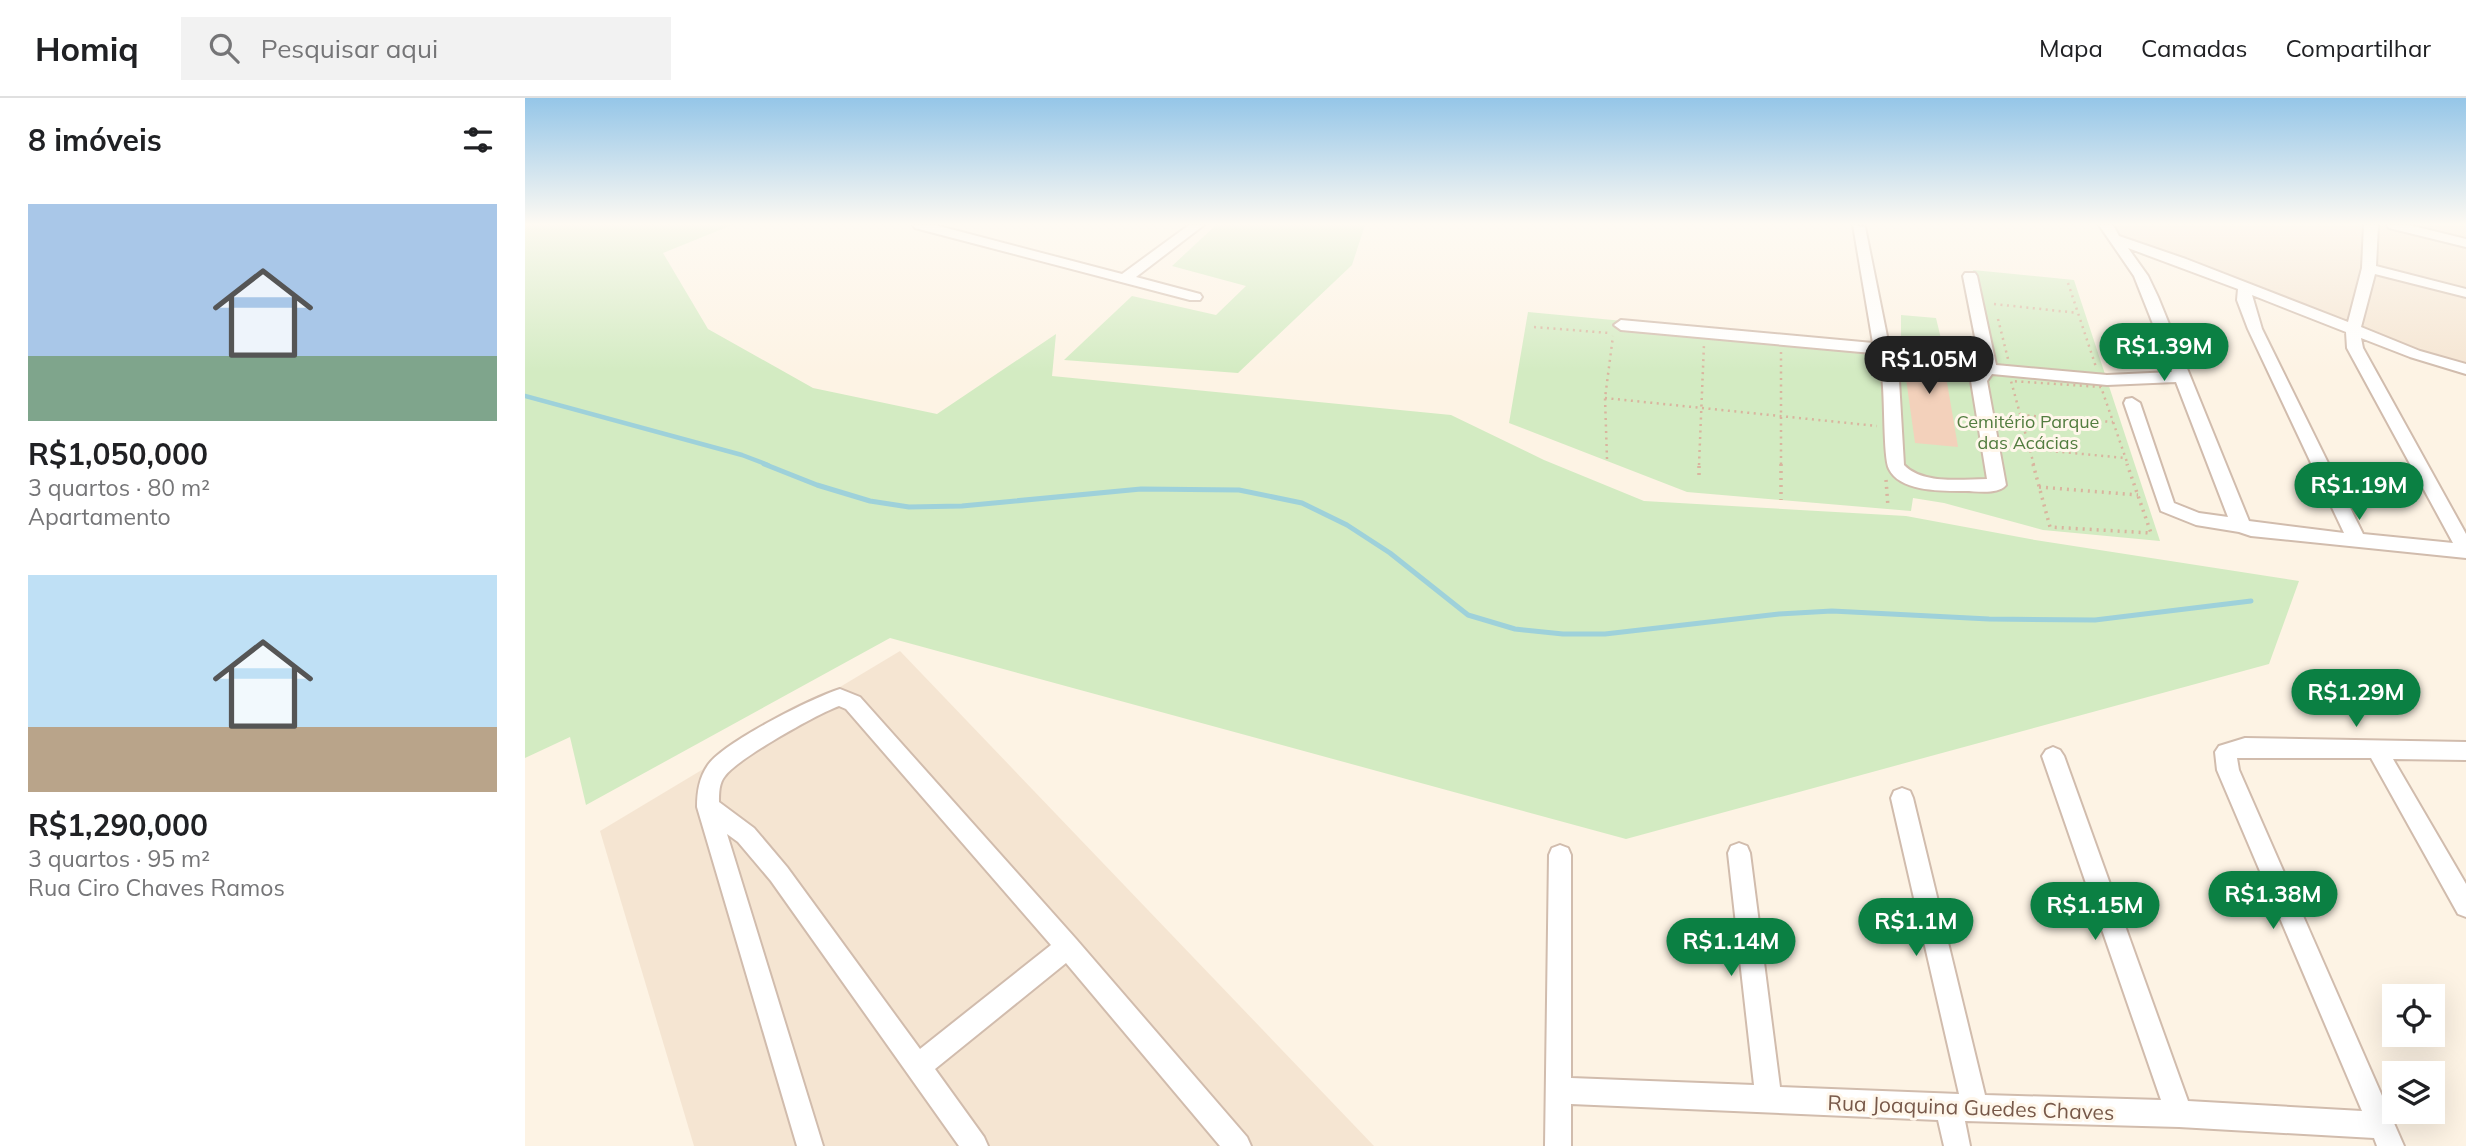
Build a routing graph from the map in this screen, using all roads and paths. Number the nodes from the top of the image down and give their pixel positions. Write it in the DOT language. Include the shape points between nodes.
graph roads {
  1 [pos="1115,274"];
  2 [pos="1131,274"];
  3 [pos="1868,274"];
  4 [pos="2140,274"];
  5 [pos="2211,274"];
  6 [pos="2367,274"];
  7 [pos="2392,274"];
  8 [pos="1971,276"];
  9 [pos="1127,277"];
  10 [pos="2068,283"];
  11 [pos="2245,288"];
  12 [pos="2466,293"];
  13 [pos="1991,295"];
  14 [pos="1195,297"];
  15 [pos="1994,304"];
  16 [pos="2078,313"];
  17 [pos="1621,325"];
  18 [pos="1534,327"];
  19 [pos="2353,330"];
  20 [pos="1704,343"];
  21 [pos="1781,349"];
  22 [pos="1882,351"];
  23 [pos="2008,361"];
  24 [pos="2084,367"];
  25 [pos="2461,368"];
  26 [pos="1989,369"];
  27 [pos="2181,377"];
  28 [pos="2466,384"];
  29 [pos="1605,398"];
  30 [pos="2132,403"];
  31 [pos="1703,410"];
  32 [pos="2020,415"];
  33 [pos="1782,418"];
  34 [pos="2113,422"];
  35 [pos="1882,426"];
  36 [pos="2029,449"];
  37 [pos="2125,458"];
  38 [pos="1608,459"];
  39 [pos="1699,475"];
  40 [pos="1886,480"];
  41 [pos="1997,485"];
  42 [pos="2039,487"];
  43 [pos="2138,495"];
  44 [pos="1781,500"];
  45 [pos="1888,506"];
  46 [pos="2240,521"];
  47 [pos="2357,541"];
  48 [pos="2466,551"];
  49 [pos="2377,750"];
  50 [pos="2466,751"];
  51 [pos="2053,756"];
  52 [pos="1902,798"];
  53 [pos="708,807"];
  54 [pos="1739,853"];
  55 [pos="1560,855"];
  56 [pos="2466,906"];
  57 [pos="1068,947"];
  58 [pos="919,1066"];
  59 [pos="1559,1090"];
  60 [pos="1768,1098"];
  61 [pos="1962,1108"];
  62 [pos="2179,1114"];
  63 [pos="2387,1136"];
  64 [pos="810,1146"];
  65 [pos="975,1146"];
  66 [pos="1238,1146"];
  67 [pos="1558,1146"];
  68 [pos="1957,1146"];
  1 -- 9 [label="street"];
  2 -- 9 [label="street"];
  3 -- 22 [label="street"];
  4 -- 27 [label="street"];
  5 -- 11 [label="street"];
  6 -- 19 [label="street"];
  7 -- 12 [label="street"];
  8 -- 26 [label="street"];
  9 -- 14 [label="street"];
  10 -- 16 [label="path"];
  11 -- 19 [label="street"];
  11 -- 47 [label="street" via="2244,300 2255,329"];
  13 -- 15 [label="path"];
  15 -- 16 [label="path"];
  15 -- 23 [label="path"];
  16 -- 24 [label="path" via="2096,368"];
  17 -- 22 [label="street"];
  18 -- 29 [label="path" via="1613,334"];
  19 -- 25 [label="street"];
  19 -- 48 [label="street" via="2355,348"];
  20 -- 31 [label="path"];
  21 -- 33 [label="path"];
  22 -- 41 [label="street" via="1899,474 1941,484"];
  25 -- 28 [label="street"];
  26 -- 27 [label="street" via="2107,380"];
  26 -- 41 [label="street" via="1979,381"];
  27 -- 46 [label="street"];
  29 -- 31 [label="path"];
  29 -- 38 [label="path"];
  30 -- 46 [label="street" via="2167,507 2196,519"];
  31 -- 33 [label="path"];
  31 -- 39 [label="path"];
  32 -- 34 [label="path"];
  32 -- 34 [label="path" via="2011,381 2101,387"];
  32 -- 36 [label="path"];
  33 -- 35 [label="path"];
  33 -- 44 [label="path"];
  34 -- 37 [label="path"];
  36 -- 37 [label="path"];
  36 -- 42 [label="path"];
  37 -- 43 [label="path"];
  40 -- 45 [label="path"];
  42 -- 43 [label="path"];
  42 -- 43 [label="path" via="2050,527 2151,533"];
  46 -- 47 [label="street" via="2251,530"];
  47 -- 48 [label="street"];
  49 -- 50 [label="street"];
  49 -- 56 [label="street"];
  49 -- 63 [label="street" via="2245,747 2226,752 2228,770"];
  51 -- 62 [label="street"];
  52 -- 61 [label="street"];
  53 -- 57 [label="street" via="708,785 726,760 815,706 848,699"];
  53 -- 58 [label="street" via="745,835 779,873"];
  53 -- 64 [label="street"];
  54 -- 60 [label="street"];
  55 -- 59 [label="street"];
  57 -- 58 [label="street"];
  57 -- 66 [label="street"];
  58 -- 65 [label="street"];
  59 -- 60 [label="street, Rua Joaquina Guedes Chaves"];
  59 -- 67 [label="street"];
  60 -- 61 [label="street, Rua Joaquina Guedes Chaves"];
  61 -- 62 [label="street, Rua Joaquina Guedes Chaves"];
  61 -- 68 [label="street"];
  62 -- 63 [label="street, Rua Joaquina Guedes Chaves"];
}
